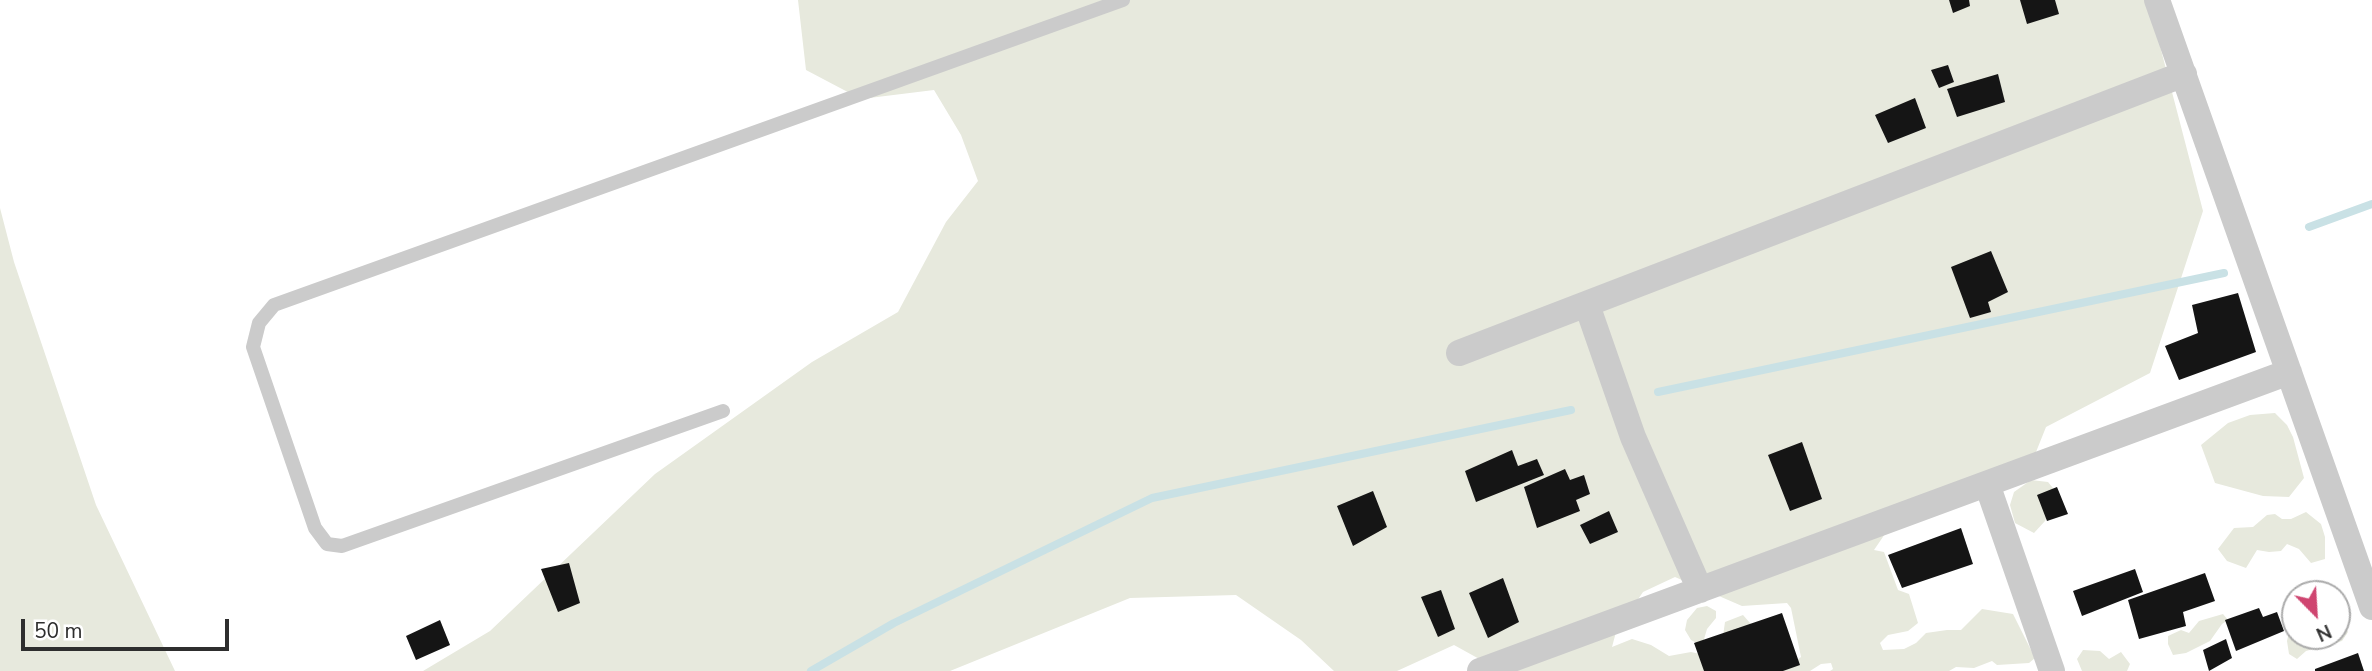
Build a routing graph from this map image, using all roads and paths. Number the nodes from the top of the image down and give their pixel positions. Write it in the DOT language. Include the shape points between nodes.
graph roads {
  1 [pos="1123,0"];
  2 [pos="2157,0"];
  3 [pos="2184,75"];
  4 [pos="1587,304"];
  5 [pos="1459,354"];
  6 [pos="2289,372"];
  7 [pos="723,411"];
  8 [pos="1987,484"];
  9 [pos="1700,590"];
  10 [pos="2372,607"];
  11 [pos="1480,671"];
  12 [pos="2052,671"];
  1 -- 7 [label="lane" via="275,305 259,323 253,347 315,528 327,544 342,546"];
  2 -- 3 [label="street"];
  3 -- 4 [label="street"];
  3 -- 6 [label="street"];
  4 -- 5 [label="street"];
  4 -- 9 [label="street" via="1633,437"];
  6 -- 8 [label="street"];
  6 -- 10 [label="street"];
  8 -- 9 [label="street"];
  8 -- 12 [label="street"];
  9 -- 11 [label="street"];
}
